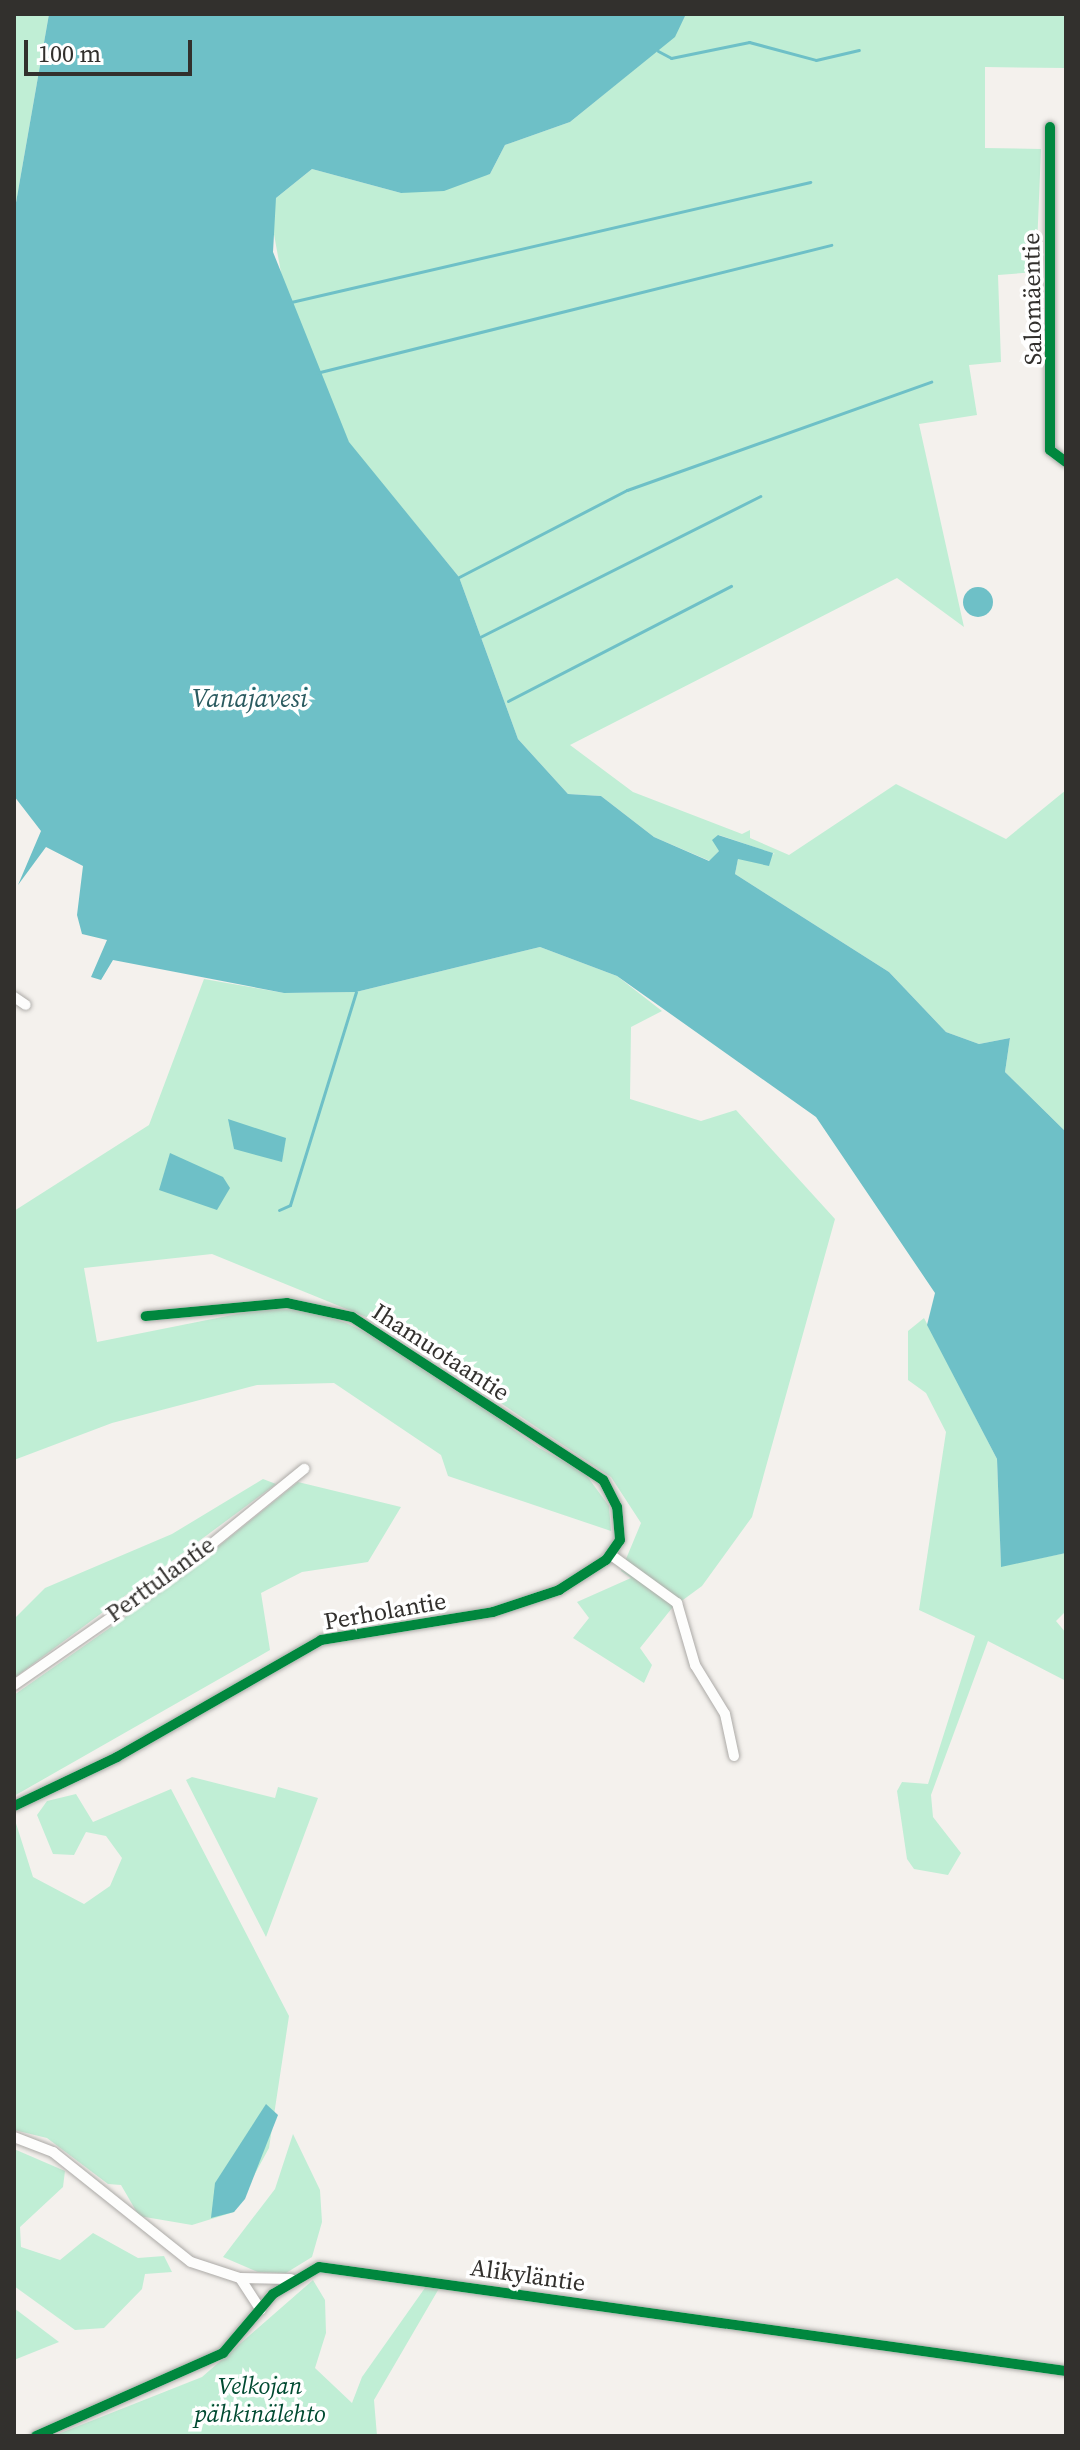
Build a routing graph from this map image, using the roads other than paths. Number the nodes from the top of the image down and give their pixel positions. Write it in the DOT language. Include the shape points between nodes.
graph roads {
  1 [pos="1050,127"];
  2 [pos="1066,462"];
  3 [pos="14,997"];
  4 [pos="26,1005"];
  5 [pos="146,1316"];
  6 [pos="304,1469"];
  7 [pos="611,1555"];
  8 [pos="14,1685"];
  9 [pos="734,1756"];
  10 [pos="14,1806"];
  11 [pos="14,2137"];
  12 [pos="240,2278"];
  13 [pos="291,2279"];
  14 [pos="261,2310"];
  15 [pos="1066,2371"];
  16 [pos="36,2436"];
  1 -- 2 [label="street, Salomäentie" via="1050,450"];
  3 -- 4 [label="street"];
  5 -- 7 [label="street, Ihamuotaantie" via="287,1303 352,1317 603,1480 620,1524"];
  6 -- 8 [label="street, Perttulantie" via="181,1569"];
  7 -- 9 [label="street" via="677,1603 695,1665 725,1714"];
  7 -- 10 [label="street, Perholantie" via="559,1590 493,1612 321,1640 117,1757"];
  11 -- 12 [label="street" via="53,2152 173,2252"];
  12 -- 13 [label="street"];
  12 -- 14 [label="street"];
  13 -- 14 [label="street"];
  13 -- 15 [label="street, Alikyläntie" via="337,2266"];
  14 -- 16 [label="street" via="223,2353 185,2375"];
}
